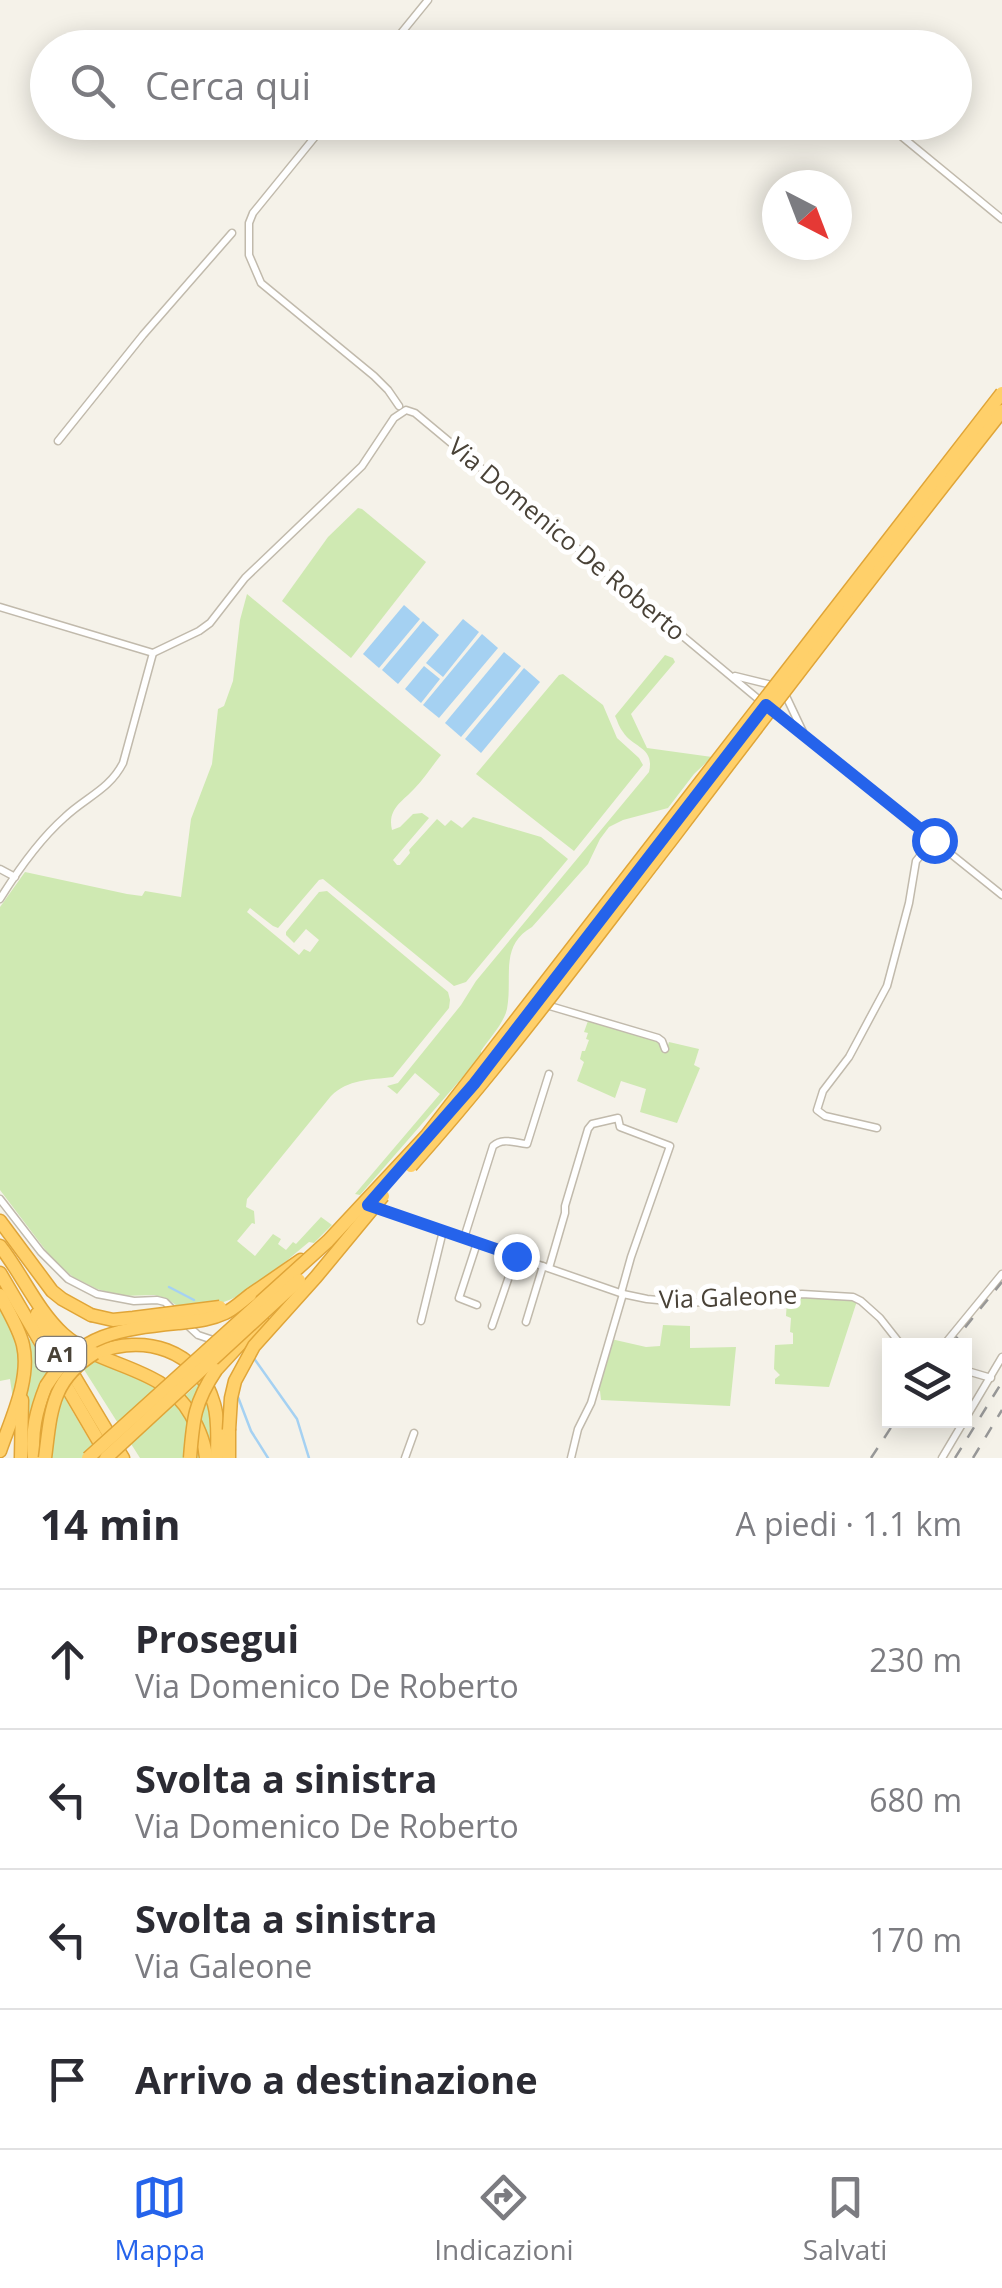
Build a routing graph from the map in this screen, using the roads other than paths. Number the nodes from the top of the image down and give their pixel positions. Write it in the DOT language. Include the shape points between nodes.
graph roads {
  1 [pos="428,0"];
  2 [pos="404,30"];
  3 [pos="312,140"];
  4 [pos="908,140"];
  5 [pos="1002,219"];
  6 [pos="232,232"];
  7 [pos="1002,394"];
  8 [pos="1002,407"];
  9 [pos="400,409"];
  10 [pos="58,440"];
  11 [pos="0,607"];
  12 [pos="152,653"];
  13 [pos="729,674"];
  14 [pos="780,688"];
  15 [pos="766,705"];
  16 [pos="806,738"];
  17 [pos="934,840"];
  18 [pos="0,869"];
  19 [pos="14,878"];
  20 [pos="1002,895"];
  21 [pos="0,900"];
  22 [pos="537,1002"];
  23 [pos="664,1049"];
  24 [pos="548,1074"];
  25 [pos="877,1128"];
  26 [pos="382,1196"];
  27 [pos="0,1199"];
  28 [pos="368,1205"];
  29 [pos="0,1221"];
  30 [pos="443,1231"];
  31 [pos="464,1238"];
  32 [pos="328,1241"];
  33 [pos="477,1243"];
  34 [pos="0,1248"];
  35 [pos="516,1256"];
  36 [pos="546,1267"];
  37 [pos="0,1273"];
  38 [pos="1002,1274"];
  39 [pos="622,1293"];
  40 [pos="0,1295"];
  41 [pos="250,1295"];
  42 [pos="280,1297"];
  43 [pos="477,1305"];
  44 [pos="421,1320"];
  45 [pos="526,1322"];
  46 [pos="492,1326"];
  47 [pos="896,1338"];
  48 [pos="950,1338"];
  49 [pos="1002,1357"];
  50 [pos="972,1372"];
  51 [pos="991,1378"];
  52 [pos="23,1382"];
  53 [pos="414,1433"];
  54 [pos="0,1451"];
  55 [pos="21,1458"];
  56 [pos="34,1458"];
  57 [pos="44,1458"];
  58 [pos="88,1458"];
  59 [pos="107,1458"];
  60 [pos="122,1458"];
  61 [pos="190,1458"];
  62 [pos="206,1458"];
  63 [pos="217,1458"];
  64 [pos="229,1458"];
  65 [pos="405,1458"];
  66 [pos="571,1458"];
  67 [pos="942,1458"];
  1 -- 2 [label="street"];
  3 -- 9 [label="street, Via Domenico De Roberto" via="253,213 249,255 261,283 374,376"];
  4 -- 5 [label="street"];
  6 -- 10 [label="street"];
  7 -- 32 [label="highway, bridge" via="427,1134"];
  8 -- 14 [label="street"];
  8 -- 26 [label="highway, bridge" via="566,977"];
  9 -- 12 [label="street" via="362,466 245,578 210,623"];
  9 -- 13 [label="street, Via Domenico De Roberto" via="415,413"];
  11 -- 12 [label="street"];
  12 -- 19 [label="street" via="117,774 54,828"];
  13 -- 14 [label="street, Via Domenico De Roberto"];
  13 -- 15 [label="street, Via Domenico De Roberto"];
  14 -- 15 [label="street"];
  14 -- 16 [label="street, Via Domenico De Roberto"];
  15 -- 16 [label="street, Via Domenico De Roberto"];
  15 -- 22 [label="street"];
  16 -- 17 [label="street, Via Domenico De Roberto"];
  17 -- 20 [label="street, Via Domenico De Roberto"];
  17 -- 25 [label="street" via="916,861 886,986 817,1110"];
  18 -- 19 [label="street"];
  19 -- 21 [label="street"];
  22 -- 23 [label="street" via="658,1038"];
  22 -- 28 [label="street"];
  24 -- 31 [label="street" via="527,1144 504,1140 493,1146"];
  26 -- 42 [label="highway, bridge"];
  26 -- 64 [label="highway, bridge" via="254,1346 231,1398"];
  27 -- 28 [label="street" via="68,1279 114,1299 165,1302 198,1335 218,1341"];
  28 -- 30 [label="street, Via Galeone"];
  29 -- 41 [label="highway, bridge" via="52,1291 91,1315 113,1320 214,1309"];
  30 -- 31 [label="street, Via Galeone"];
  30 -- 44 [label="street"];
  31 -- 33 [label="street, Via Galeone"];
  32 -- 41 [label="highway, bridge"];
  32 -- 58 [label="highway, bridge"];
  33 -- 35 [label="street, Via Galeone"];
  33 -- 43 [label="street" via="459,1298"];
  34 -- 60 [label="highway, A1"];
  34 -- 62 [label="highway" via="61,1332 170,1388 188,1408"];
  35 -- 36 [label="street, Via Galeone"];
  35 -- 46 [label="street"];
  36 -- 39 [label="street, Via Galeone"];
  36 -- 39 [label="street" via="588,1129 618,1118 622,1128 670,1146"];
  36 -- 45 [label="street"];
  37 -- 59 [label="highway, A1"];
  38 -- 48 [label="street"];
  39 -- 47 [label="street, Via Galeone" via="690,1303 852,1297"];
  39 -- 66 [label="street"];
  40 -- 52 [label="highway" via="22,1340"];
  41 -- 56 [label="highway, bridge" via="203,1320 92,1340 46,1386 34,1423"];
  42 -- 59 [label="highway, bridge"];
  42 -- 61 [label="highway, bridge" via="204,1389"];
  49 -- 51 [label="street"];
  50 -- 51 [label="street"];
  51 -- 67 [label="street"];
  52 -- 54 [label="highway"];
  52 -- 55 [label="highway"];
  53 -- 65 [label="street"];
  57 -- 63 [label="highway, bridge" via="53,1400 67,1376 95,1352 124,1344 171,1352 194,1369 214,1404"];
}
